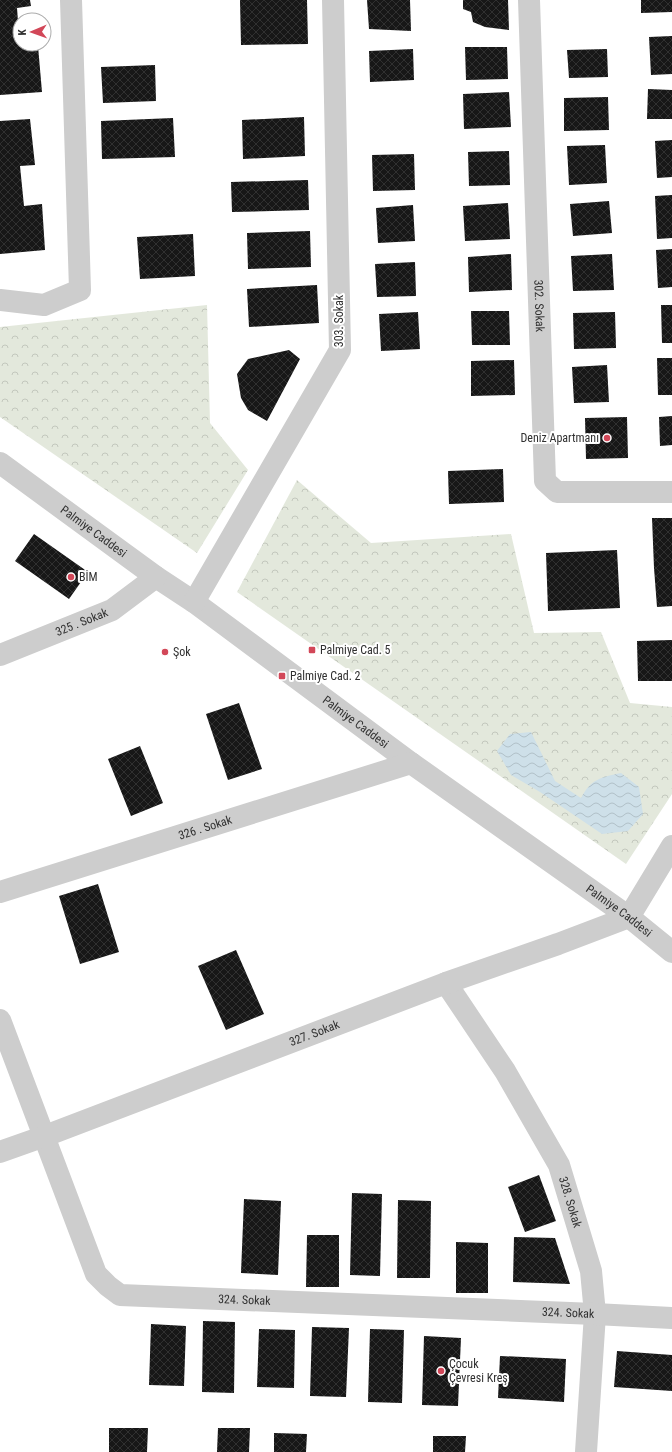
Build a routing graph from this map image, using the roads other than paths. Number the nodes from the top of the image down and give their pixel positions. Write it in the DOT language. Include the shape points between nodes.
graph roads {
  1 [pos="71,0"];
  2 [pos="333,0"];
  3 [pos="529,0"];
  4 [pos="0,300"];
  5 [pos="0,463"];
  6 [pos="672,492"];
  7 [pos="156,577"];
  8 [pos="194,602"];
  9 [pos="0,655"];
  10 [pos="411,763"];
  11 [pos="672,846"];
  12 [pos="0,892"];
  13 [pos="629,917"];
  14 [pos="672,952"];
  15 [pos="446,983"];
  16 [pos="0,1020"];
  17 [pos="45,1136"];
  18 [pos="0,1152"];
  19 [pos="594,1314"];
  20 [pos="672,1318"];
  21 [pos="586,1452"];
  1 -- 4 [label="street" via="80,290 44,305"];
  2 -- 8 [label="street, 303. Sokak" via="340,350"];
  3 -- 6 [label="street, 302. Sokak" via="546,480 558,492"];
  5 -- 7 [label="street, Palmiye Caddesi"];
  7 -- 8 [label="street, Palmiye Caddesi"];
  7 -- 9 [label="street, 325 . Sokak" via="112,610"];
  8 -- 10 [label="street, Palmiye Caddesi"];
  10 -- 12 [label="street, 326 . Sokak"];
  10 -- 13 [label="street, Palmiye Caddesi"];
  11 -- 13 [label="street"];
  13 -- 14 [label="street, Palmiye Caddesi"];
  13 -- 15 [label="street, 327. Sokak"];
  15 -- 17 [label="street, 327. Sokak"];
  15 -- 19 [label="street, 328. Sokak" via="505,1071 558,1165 591,1271"];
  16 -- 17 [label="street, 324. Sokak"];
  17 -- 18 [label="street, 327. Sokak"];
  17 -- 19 [label="street, 324. Sokak" via="96,1274 120,1295"];
  19 -- 20 [label="street, 324. Sokak"];
  19 -- 21 [label="street, 328. Sokak"];
}
